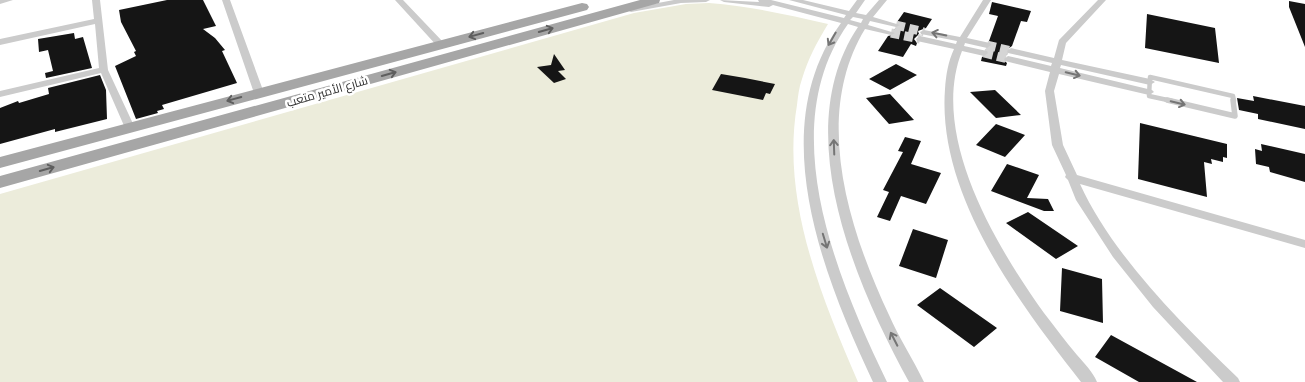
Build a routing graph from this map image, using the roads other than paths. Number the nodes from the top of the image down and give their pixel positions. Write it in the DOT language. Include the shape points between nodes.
graph roads {
  1 [pos="9,0"];
  2 [pos="96,0"];
  3 [pos="226,0"];
  4 [pos="400,0"];
  5 [pos="607,0"];
  6 [pos="654,0"];
  7 [pos="706,0"];
  8 [pos="724,0"];
  9 [pos="794,0"];
  10 [pos="810,0"];
  11 [pos="861,0"];
  12 [pos="883,0"];
  13 [pos="987,0"];
  14 [pos="1102,0"];
  15 [pos="0,2"];
  16 [pos="762,2"];
  17 [pos="826,8"];
  18 [pos="847,17"];
  19 [pos="98,20"];
  20 [pos="578,21"];
  21 [pos="866,21"];
  22 [pos="893,29"];
  23 [pos="922,35"];
  24 [pos="0,42"];
  25 [pos="961,43"];
  26 [pos="441,45"];
  27 [pos="985,49"];
  28 [pos="1010,55"];
  29 [pos="1054,65"];
  30 [pos="104,70"];
  31 [pos="1149,87"];
  32 [pos="258,93"];
  33 [pos="0,94"];
  34 [pos="130,128"];
  35 [pos="152,140"];
  36 [pos="0,163"];
  37 [pos="1070,177"];
  38 [pos="0,182"];
  39 [pos="1305,244"];
  40 [pos="880,382"];
  41 [pos="917,382"];
  42 [pos="1090,382"];
  43 [pos="1233,382"];
  1 -- 15 [label="street"];
  2 -- 19 [label="street"];
  3 -- 32 [label="street"];
  4 -- 26 [label="street"];
  5 -- 26 [label="main road, شارع الأمير متعب, one-way"];
  6 -- 20 [label="main road, شارع الأمير متعب"];
  7 -- 20 [label="street" via="659,4"];
  8 -- 16 [label="street"];
  9 -- 17 [label="street"];
  10 -- 17 [label="street"];
  11 -- 18 [label="street"];
  12 -- 21 [label="street"];
  13 -- 25 [label="street"];
  14 -- 29 [label="street" via="1077,19 1060,44"];
  16 -- 18 [label="street"];
  17 -- 18 [label="street"];
  18 -- 21 [label="street"];
  18 -- 40 [label="street, one-way" via="827,48 814,82 809,158 813,194 838,283"];
  19 -- 24 [label="street"];
  19 -- 30 [label="street"];
  35 -- 20 [label="main road, شارع الأمير متعب, one-way"];
  21 -- 22 [label="street"];
  41 -- 21 [label="street, one-way" via="868,281 840,195 835,160 837,86 848,52"];
  23 -- 25 [label="street"];
  25 -- 27 [label="street"];
  25 -- 42 [label="street" via="951,71 948,102 960,169 972,200 1012,274 1031,305"];
  26 -- 32 [label="main road, شارع الأمير متعب"];
  28 -- 29 [label="street"];
  29 -- 31 [label="street"];
  29 -- 37 [label="street" via="1049,90 1052,118"];
  30 -- 33 [label="street"];
  30 -- 34 [label="street"];
  31 -- 31 [label="lane, one-way" via="1149,96 1235,116 1233,96 1150,77"];
  32 -- 34 [label="main road, شارع الأمير متعب, one-way"];
  32 -- 35 [label="main road" via="361,73 349,80"];
  34 -- 36 [label="main road, شارع الأمير متعب"];
  38 -- 35 [label="main road, شارع الأمير متعب, one-way"];
  37 -- 39 [label="street"];
  37 -- 43 [label="street" via="1100,230 1128,269 1179,329"];
}
